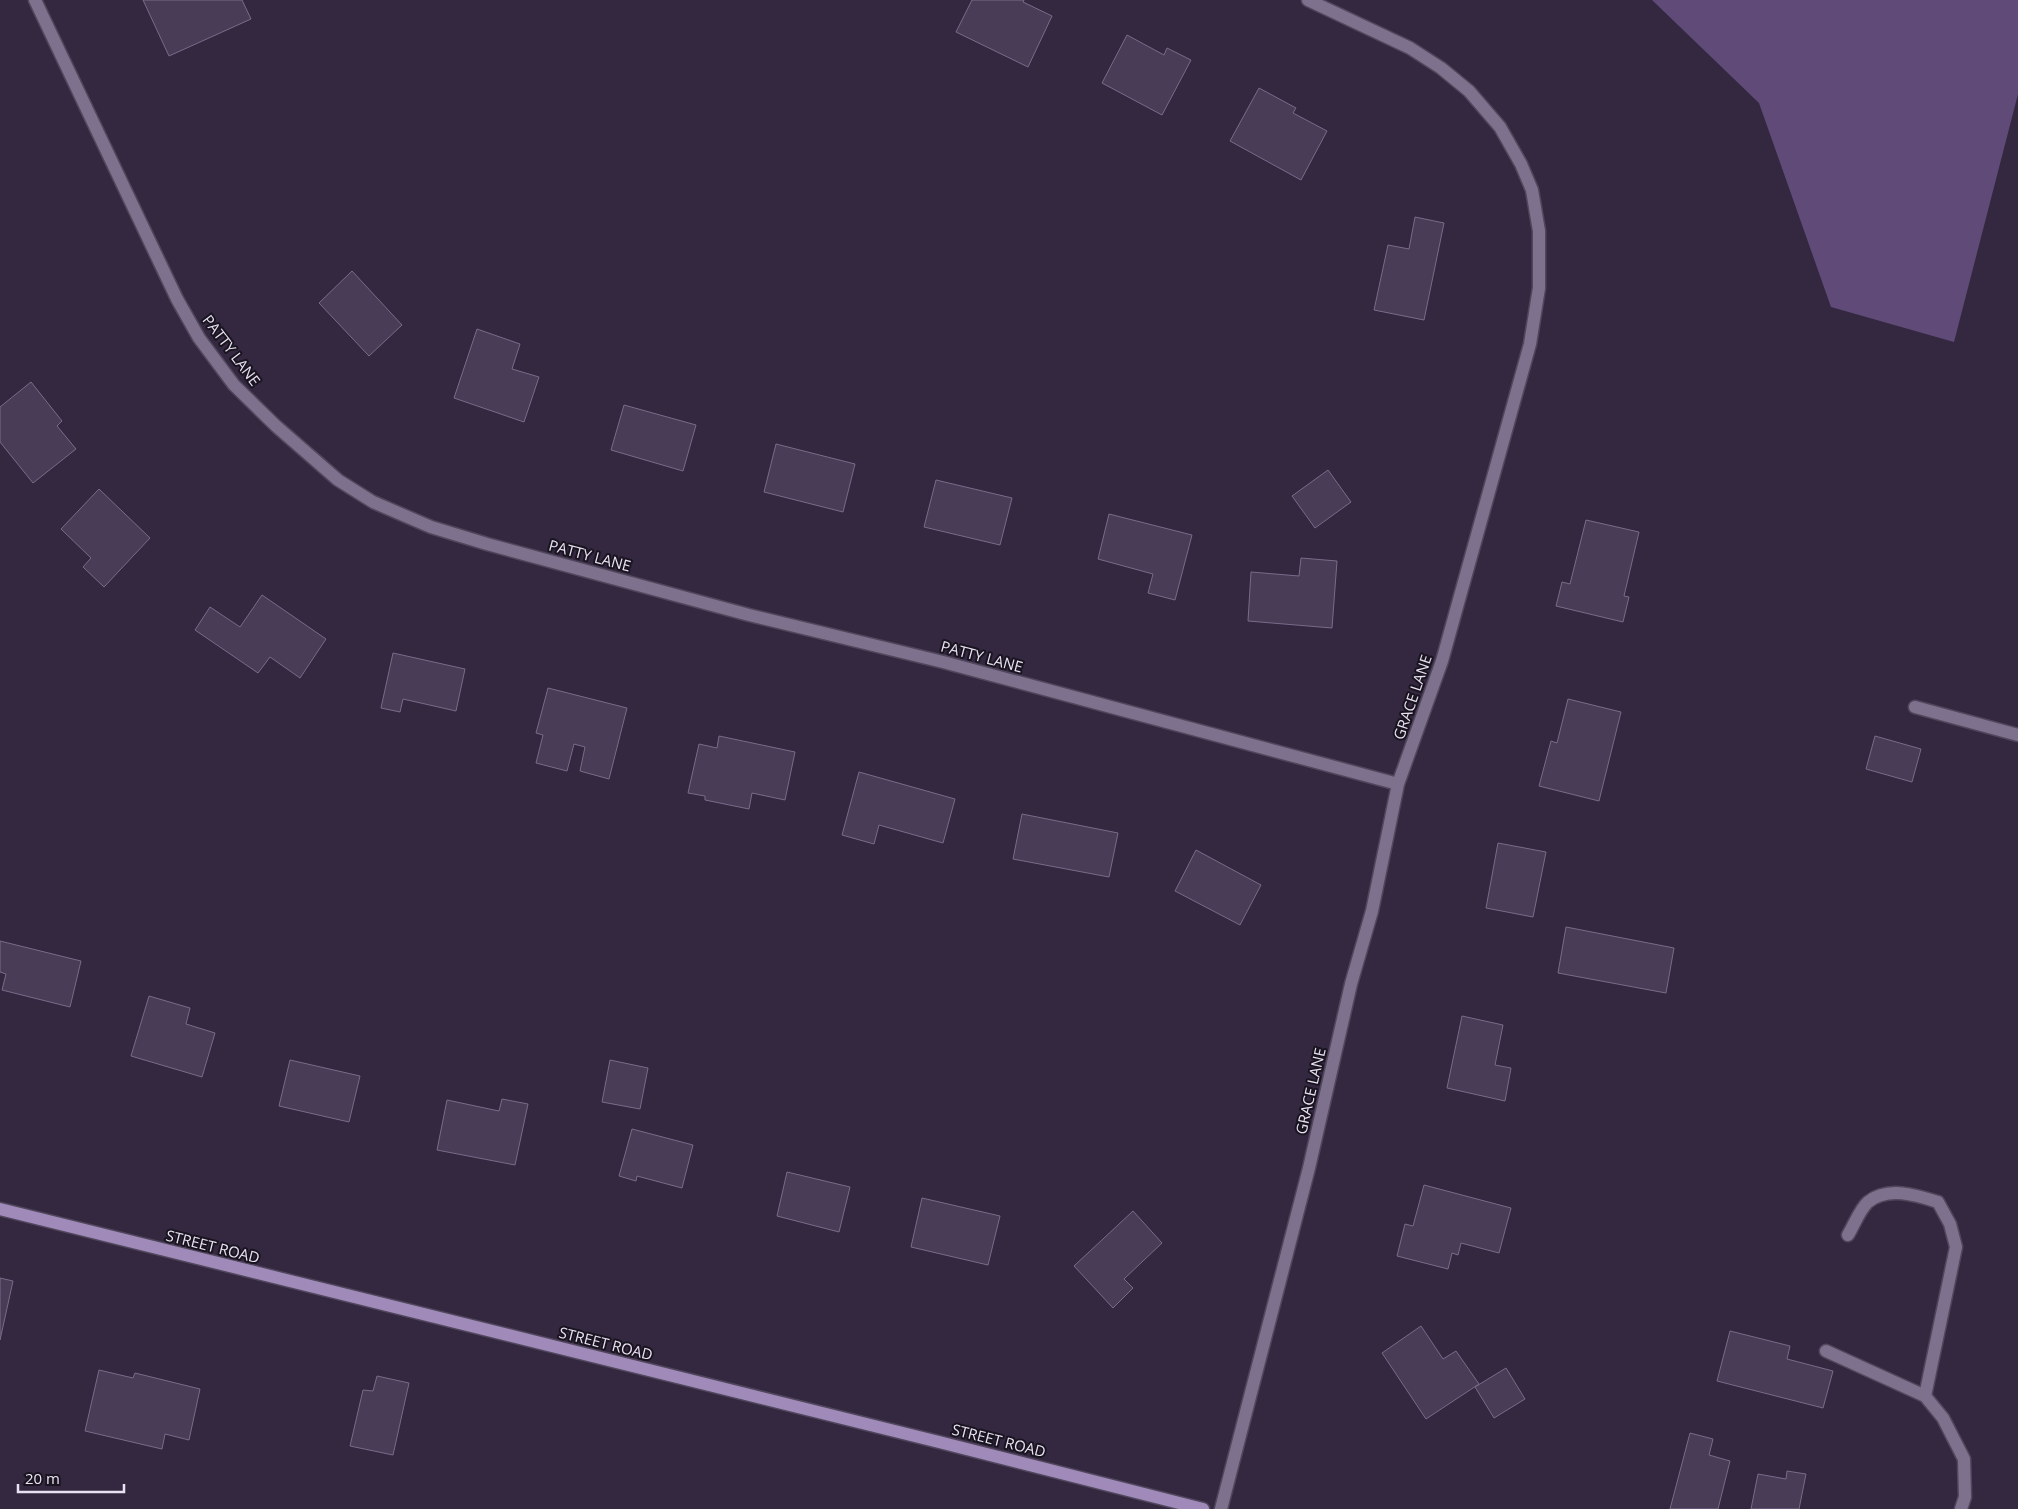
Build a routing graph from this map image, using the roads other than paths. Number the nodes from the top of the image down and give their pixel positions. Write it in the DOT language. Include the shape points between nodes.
graph roads {
  1 [pos="35,0"];
  2 [pos="1308,0"];
  3 [pos="1916,707"];
  4 [pos="2018,735"];
  5 [pos="1398,784"];
  6 [pos="0,1209"];
  7 [pos="1848,1235"];
  8 [pos="1826,1351"];
  9 [pos="1924,1396"];
  10 [pos="1203,1509"];
  11 [pos="1221,1509"];
  12 [pos="1961,1509"];
  1 -- 5 [label="street, PATTY LANE" via="177,299 199,338 234,385 276,426 338,480 374,502 431,527 487,544"];
  2 -- 5 [label="street, GRACE LANE" via="1410,48 1469,91 1500,127 1521,164 1532,190 1539,232 1539,288 1530,344 1442,661"];
  3 -- 4 [label="street"];
  5 -- 11 [label="street, GRACE LANE" via="1372,911"];
  6 -- 10 [label="main road, STREET ROAD"];
  7 -- 9 [label="street" via="1867,1202 1885,1193 1917,1195 1938,1202 1950,1224 1956,1247"];
  8 -- 9 [label="street"];
  9 -- 12 [label="street" via="1943,1418 1964,1459 1965,1497"];
}
